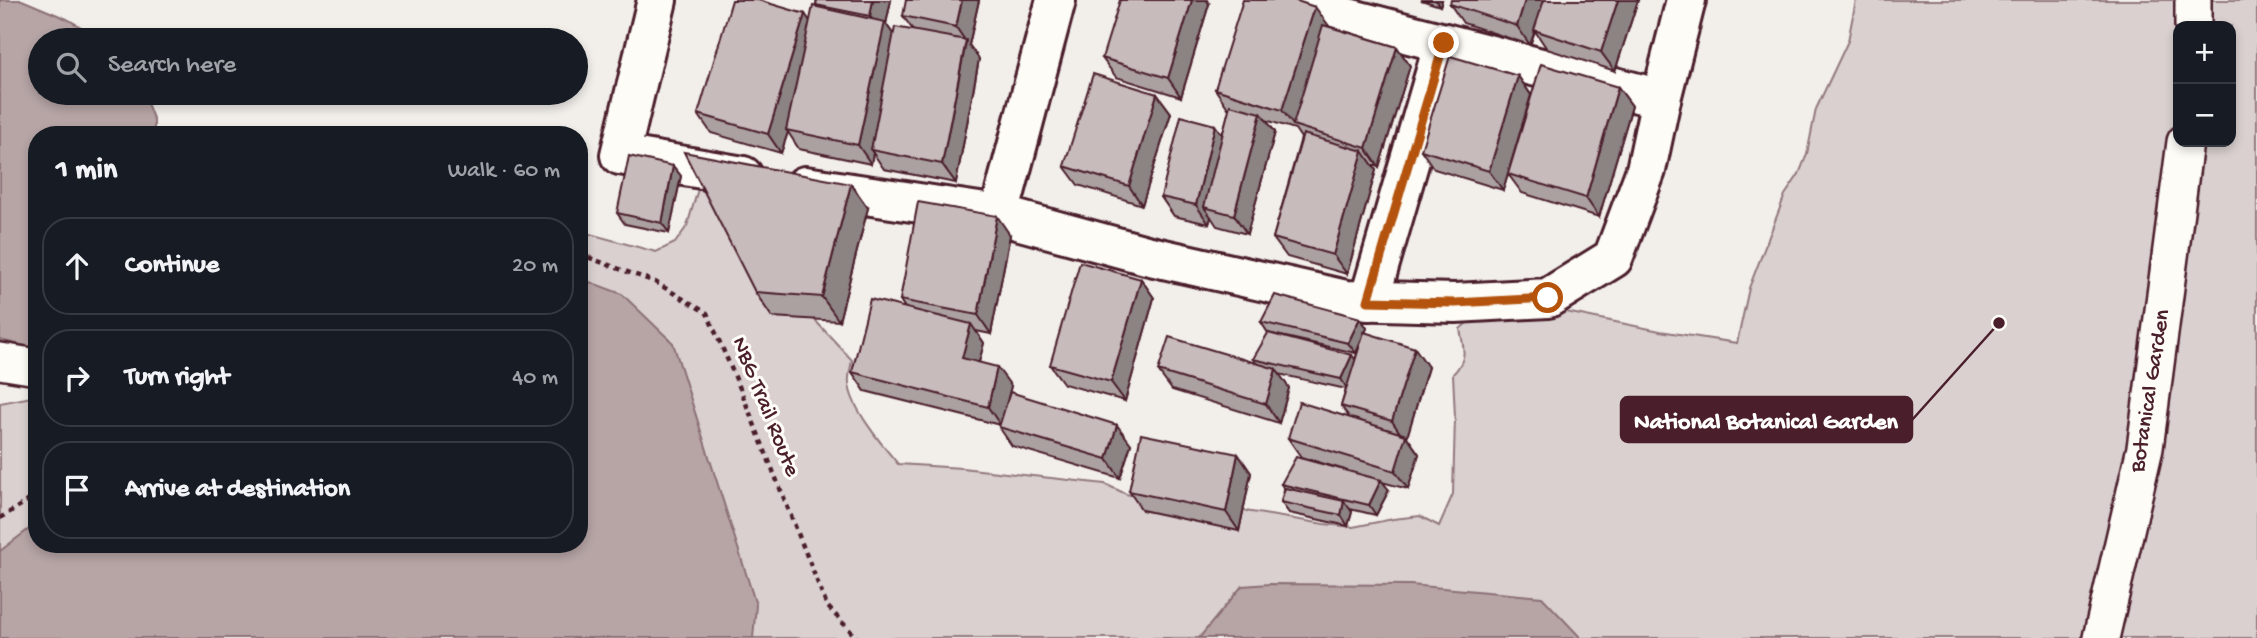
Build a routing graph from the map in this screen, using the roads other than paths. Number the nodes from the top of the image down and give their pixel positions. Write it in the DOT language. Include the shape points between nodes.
graph roads {
  1 [pos="657,0"];
  2 [pos="1056,0"];
  3 [pos="1278,0"];
  4 [pos="1686,0"];
  5 [pos="2193,0"];
  6 [pos="2193,21"];
  7 [pos="1444,43"];
  8 [pos="1661,99"];
  9 [pos="2184,147"];
  10 [pos="999,215"];
  11 [pos="1368,301"];
  12 [pos="0,361"];
  13 [pos="28,366"];
  14 [pos="2101,638"];
  1 -- 10 [label="street" via="620,155"];
  2 -- 10 [label="street"];
  3 -- 7 [label="street"];
  4 -- 8 [label="street"];
  5 -- 6 [label="street"];
  7 -- 8 [label="street"];
  7 -- 11 [label="street"];
  8 -- 11 [label="street" via="1646,170 1613,258 1548,298"];
  9 -- 14 [label="street, Botanical Garden" via="2145,447"];
  10 -- 11 [label="street" via="1146,256"];
  12 -- 13 [label="street"];
}
